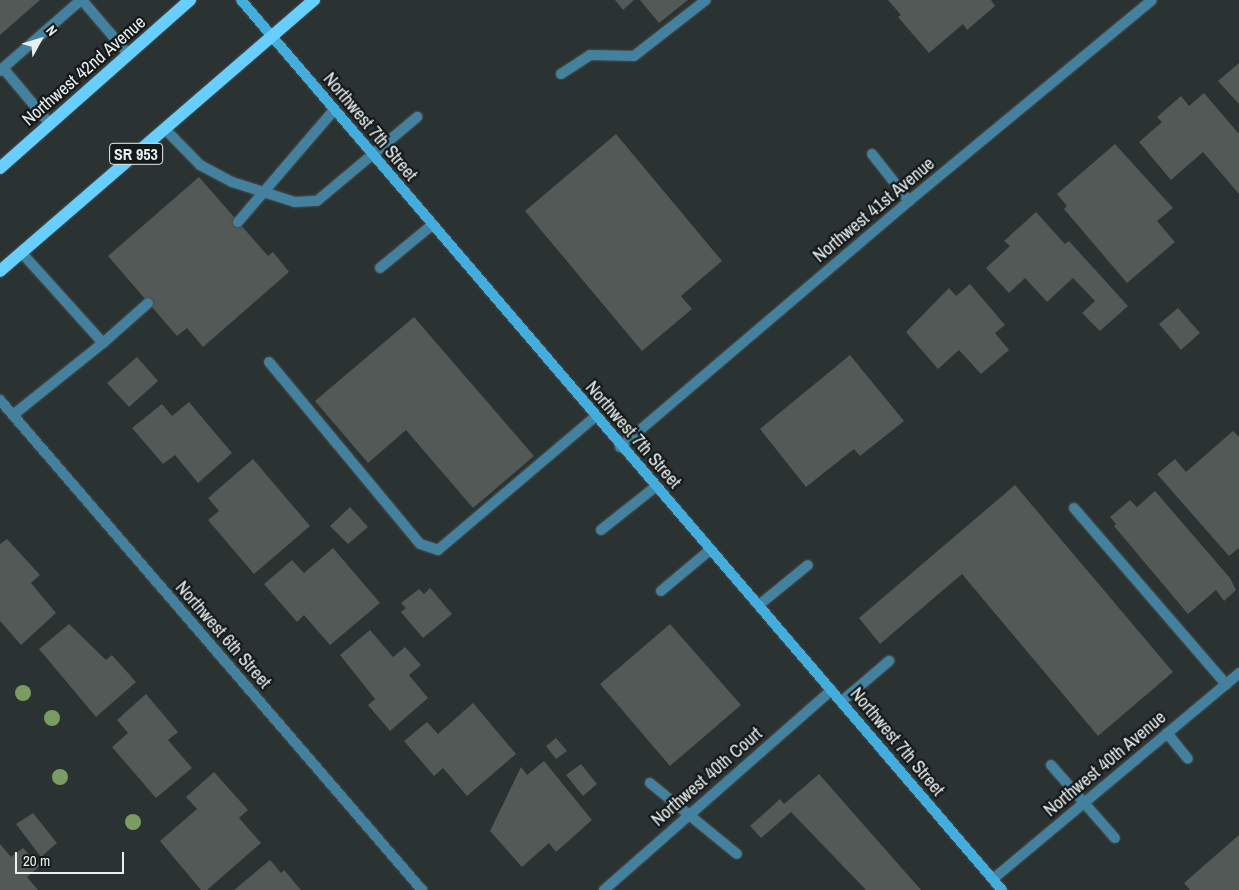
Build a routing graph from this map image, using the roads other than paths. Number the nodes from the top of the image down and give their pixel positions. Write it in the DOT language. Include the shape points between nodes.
graph roads {
  1 [pos="82,0"];
  2 [pos="190,0"];
  3 [pos="241,0"];
  4 [pos="314,0"];
  5 [pos="706,0"];
  6 [pos="1152,0"];
  7 [pos="271,36"];
  8 [pos="129,55"];
  9 [pos="2,70"];
  10 [pos="561,74"];
  11 [pos="334,110"];
  12 [pos="418,117"];
  13 [pos="50,124"];
  14 [pos="165,129"];
  15 [pos="872,154"];
  16 [pos="372,155"];
  17 [pos="0,168"];
  18 [pos="264,192"];
  19 [pos="909,201"];
  20 [pos="238,222"];
  21 [pos="432,224"];
  22 [pos="21,252"];
  23 [pos="380,268"];
  24 [pos="0,271"];
  25 [pos="148,303"];
  26 [pos="103,344"];
  27 [pos="269,362"];
  28 [pos="0,400"];
  29 [pos="13,415"];
  30 [pos="595,417"];
  31 [pos="620,447"];
  32 [pos="655,487"];
  33 [pos="1074,508"];
  34 [pos="602,530"];
  35 [pos="710,550"];
  36 [pos="808,565"];
  37 [pos="661,591"];
  38 [pos="759,605"];
  39 [pos="889,661"];
  40 [pos="1239,673"];
  41 [pos="1226,684"];
  42 [pos="832,690"];
  43 [pos="842,701"];
  44 [pos="1167,733"];
  45 [pos="1188,759"];
  46 [pos="1051,765"];
  47 [pos="650,783"];
  48 [pos="1084,803"];
  49 [pos="688,816"];
  50 [pos="1115,838"];
  51 [pos="737,854"];
  52 [pos="993,879"];
  53 [pos="422,890"];
  54 [pos="604,890"];
  55 [pos="1002,890"];
  1 -- 8 [label="street"];
  1 -- 9 [label="street"];
  2 -- 8 [label="main road, Northwest 42nd Avenue"];
  3 -- 7 [label="main road, Northwest 7th Street"];
  4 -- 7 [label="main road, SR 953"];
  5 -- 10 [label="street" via="634,56 590,55"];
  6 -- 19 [label="street, Northwest 41st Avenue"];
  7 -- 11 [label="main road, Northwest 7th Street"];
  7 -- 14 [label="main road, SR 953"];
  8 -- 13 [label="main road, Northwest 42nd Avenue"];
  9 -- 13 [label="street"];
  11 -- 16 [label="main road, Northwest 7th Street"];
  11 -- 18 [label="street"];
  12 -- 16 [label="street"];
  13 -- 17 [label="main road, Northwest 42nd Avenue"];
  14 -- 18 [label="street" via="200,165 232,182"];
  14 -- 22 [label="main road, SR 953"];
  15 -- 19 [label="street"];
  16 -- 18 [label="street" via="317,201 295,202"];
  16 -- 21 [label="main road, Northwest 7th Street"];
  18 -- 20 [label="street"];
  19 -- 31 [label="street, Northwest 41st Avenue"];
  21 -- 23 [label="street"];
  21 -- 30 [label="main road, Northwest 7th Street"];
  22 -- 24 [label="main road, SR 953"];
  22 -- 26 [label="street"];
  25 -- 26 [label="street"];
  26 -- 29 [label="street"];
  27 -- 30 [label="street" via="420,544 438,550"];
  28 -- 29 [label="street, Northwest 6th Street"];
  29 -- 53 [label="street, Northwest 6th Street"];
  30 -- 31 [label="main road, Northwest 7th Street"];
  31 -- 32 [label="main road, Northwest 7th Street"];
  32 -- 34 [label="street"];
  32 -- 35 [label="main road, Northwest 7th Street"];
  33 -- 41 [label="street"];
  35 -- 37 [label="street"];
  35 -- 38 [label="main road, Northwest 7th Street"];
  36 -- 38 [label="street"];
  38 -- 42 [label="main road, Northwest 7th Street"];
  39 -- 43 [label="street"];
  40 -- 41 [label="street, Northwest 40th Avenue"];
  41 -- 44 [label="street, Northwest 40th Avenue"];
  42 -- 43 [label="main road, Northwest 7th Street"];
  42 -- 49 [label="street, Northwest 40th Court"];
  43 -- 52 [label="main road, Northwest 7th Street"];
  44 -- 45 [label="street"];
  44 -- 48 [label="street, Northwest 40th Avenue"];
  46 -- 48 [label="street"];
  47 -- 49 [label="street"];
  48 -- 50 [label="street"];
  48 -- 52 [label="street, Northwest 40th Avenue"];
  49 -- 51 [label="street"];
  49 -- 54 [label="street, Northwest 40th Court"];
  52 -- 55 [label="main road, Northwest 7th Street"];
}
